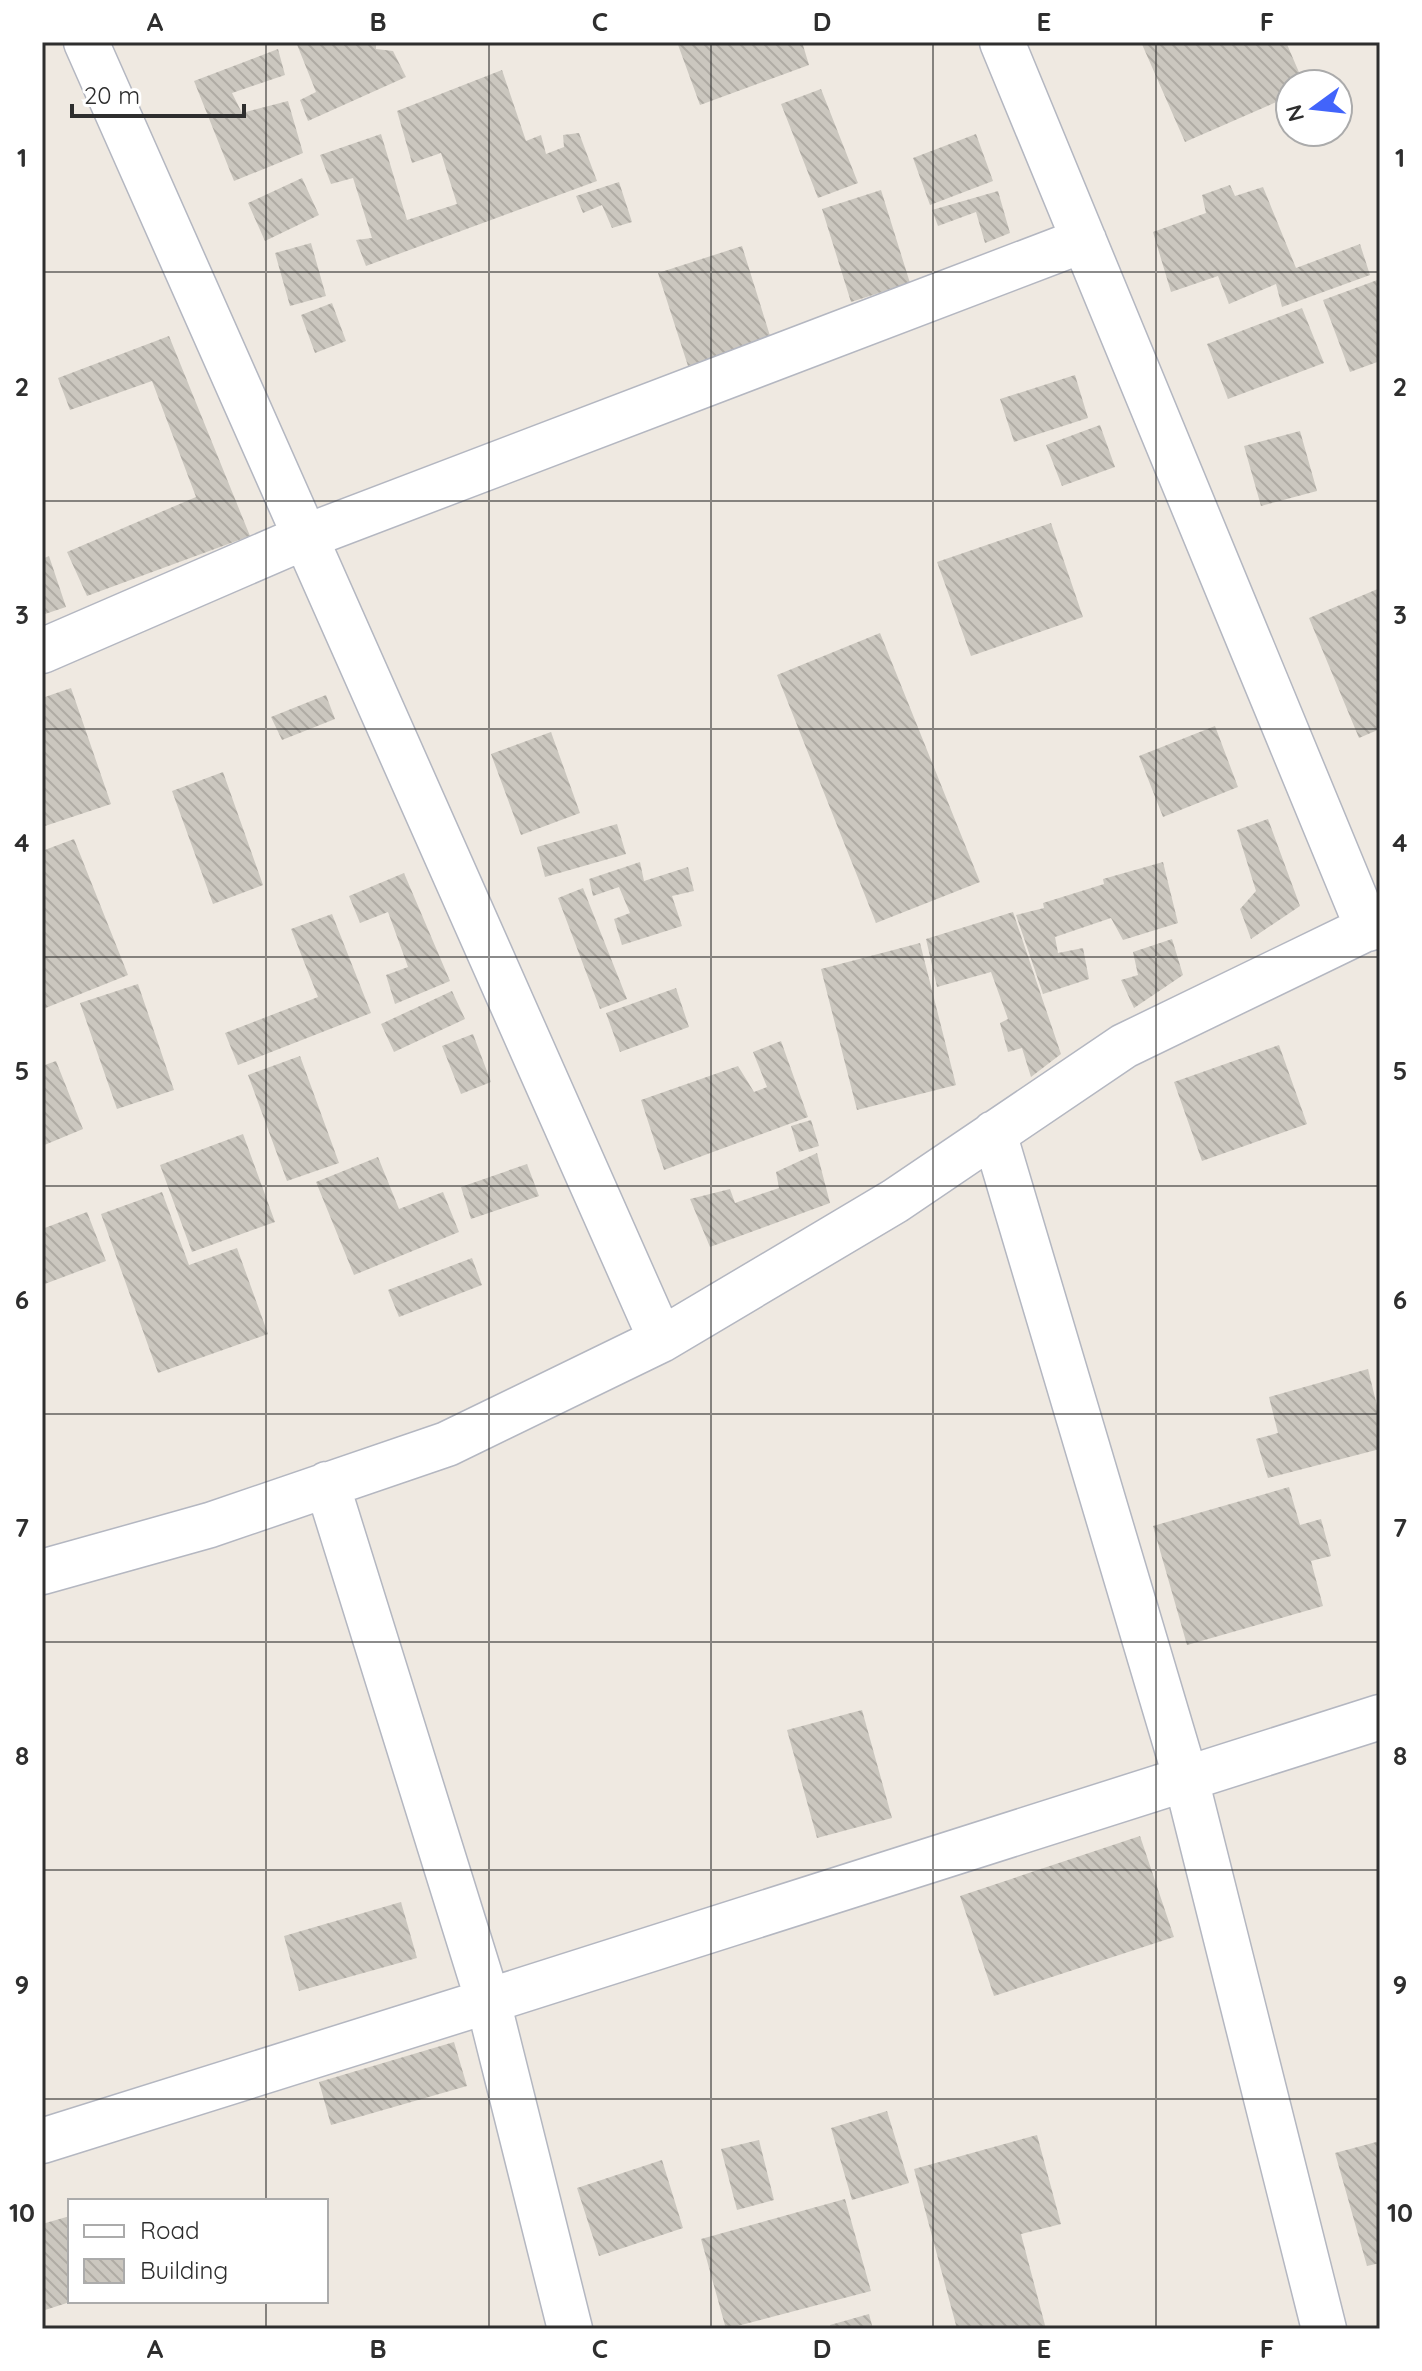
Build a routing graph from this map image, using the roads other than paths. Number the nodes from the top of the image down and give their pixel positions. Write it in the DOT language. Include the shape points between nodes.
graph roads {
  1 [pos="86,42"];
  2 [pos="1002,42"];
  3 [pos="1084,240"];
  4 [pos="305,537"];
  5 [pos="42,651"];
  6 [pos="1374,925"];
  7 [pos="994,1133"];
  8 [pos="661,1340"];
  9 [pos="327,1484"];
  10 [pos="42,1572"];
  11 [pos="1380,1717"];
  12 [pos="1186,1779"];
  13 [pos="488,2001"];
  14 [pos="42,2141"];
  15 [pos="570,2329"];
  16 [pos="1324,2329"];
  1 -- 4 [label="street"];
  2 -- 3 [label="street"];
  3 -- 4 [label="street"];
  3 -- 6 [label="street"];
  4 -- 5 [label="street"];
  4 -- 8 [label="street"];
  6 -- 7 [label="street" via="1124,1046"];
  7 -- 8 [label="street" via="895,1201"];
  7 -- 12 [label="street"];
  8 -- 9 [label="street" via="447,1444"];
  9 -- 10 [label="street" via="210,1525"];
  9 -- 13 [label="street"];
  11 -- 12 [label="street"];
  12 -- 13 [label="street"];
  12 -- 16 [label="street"];
  13 -- 14 [label="street"];
  13 -- 15 [label="street"];
}
